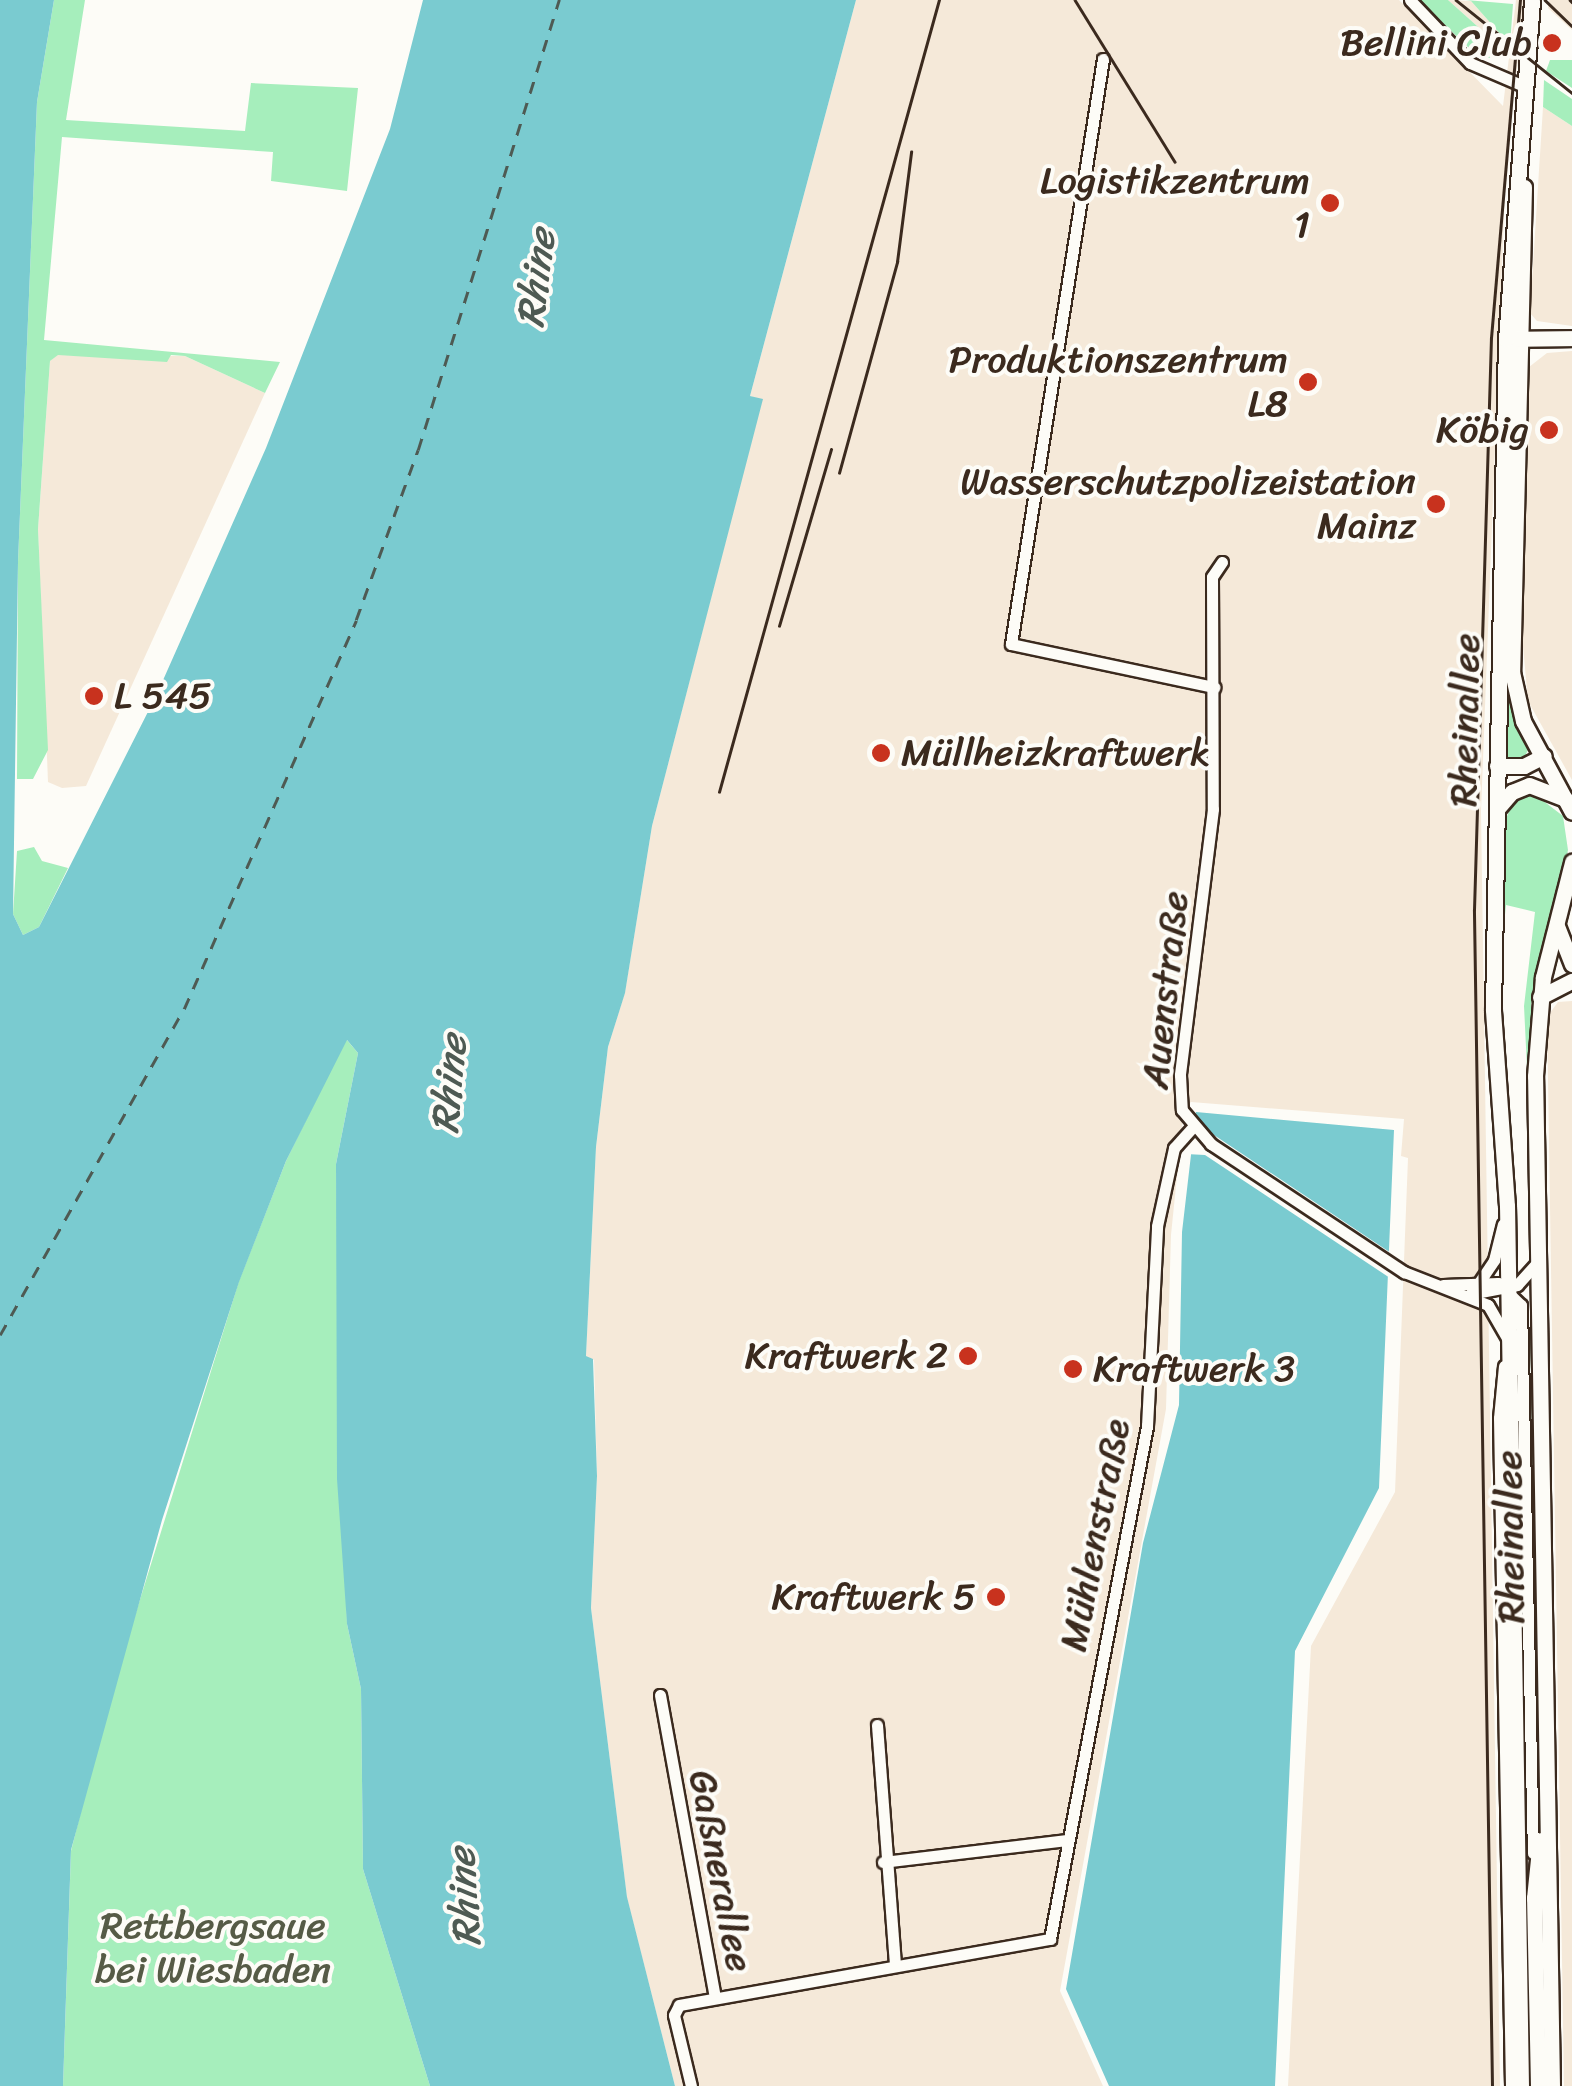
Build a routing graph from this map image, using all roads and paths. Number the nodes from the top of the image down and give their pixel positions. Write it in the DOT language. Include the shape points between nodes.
graph roads {
  1 [pos="1410,0"];
  2 [pos="1532,0"];
  3 [pos="1103,60"];
  4 [pos="1526,93"];
  5 [pos="1572,338"];
  6 [pos="1512,339"];
  7 [pos="1548,339"];
  8 [pos="1518,369"];
  9 [pos="1222,562"];
  10 [pos="1214,687"];
  11 [pos="1544,756"];
  12 [pos="1496,766"];
  13 [pos="1571,809"];
  14 [pos="1496,810"];
  15 [pos="1572,862"];
  16 [pos="1556,918"];
  17 [pos="1572,964"];
  18 [pos="1572,982"];
  19 [pos="1540,997"];
  20 [pos="1192,1128"];
  21 [pos="1506,1206"];
  22 [pos="1538,1252"];
  23 [pos="1478,1284"];
  24 [pos="1433,1286"];
  25 [pos="1508,1288"];
  26 [pos="1460,1294"];
  27 [pos="1510,1344"];
  28 [pos="660,1695"];
  29 [pos="1502,1697"];
  30 [pos="877,1725"];
  31 [pos="1546,1736"];
  32 [pos="1516,1808"];
  33 [pos="1068,1840"];
  34 [pos="883,1862"];
  35 [pos="1534,1898"];
  36 [pos="895,1965"];
  37 [pos="715,1998"];
  38 [pos="691,2086"];
  39 [pos="1512,2086"];
  40 [pos="1521,2086"];
  41 [pos="1538,2086"];
  42 [pos="1552,2086"];
  1 -- 4 [label="street" via="1470,62"];
  2 -- 4 [label="main road, Rheinallee"];
  3 -- 10 [label="street" via="1011,644"];
  4 -- 6 [label="main road, Rheinallee"];
  5 -- 7 [label="main road"];
  6 -- 7 [label="main road"];
  6 -- 8 [label="main road, Rheinallee"];
  6 -- 12 [label="main road, Rheinallee"];
  7 -- 8 [label="main road"];
  8 -- 11 [label="main road, Rheinallee" via="1512,672 1524,722"];
  9 -- 10 [label="street, Auenstraße" via="1212,577"];
  10 -- 20 [label="street, Auenstraße" via="1214,809 1179,1083"];
  11 -- 12 [label="main road" via="1524,766"];
  11 -- 13 [label="main road, Rheinallee"];
  12 -- 14 [label="main road, Rheinallee"];
  13 -- 14 [label="main road" via="1558,792 1535,785 1512,792"];
  14 -- 21 [label="main road, Rheinallee" via="1494,1084"];
  15 -- 16 [label="main road, Rheinallee"];
  16 -- 17 [label="main road"];
  16 -- 19 [label="main road, Rheinallee"];
  18 -- 19 [label="main road"];
  19 -- 22 [label="main road, Rheinallee"];
  20 -- 24 [label="street, Auenstraße"];
  20 -- 33 [label="street, Mühlenstraße" via="1174,1148 1163,1196 1147,1426"];
  21 -- 23 [label="street" via="1494,1260"];
  21 -- 25 [label="main road, Rheinallee"];
  22 -- 25 [label="street" via="1531,1275"];
  22 -- 31 [label="main road, Rheinallee"];
  23 -- 24 [label="street, Auenstraße"];
  23 -- 25 [label="street, Auenstraße"];
  24 -- 26 [label="street, Auenstraße"];
  25 -- 26 [label="street, Auenstraße"];
  25 -- 27 [label="main road, Rheinallee"];
  25 -- 35 [label="street, Rheinallee" via="1522,1304"];
  26 -- 27 [label="street, Auenstraße" via="1491,1308"];
  27 -- 29 [label="street, Rheinallee" via="1499,1418"];
  27 -- 32 [label="main road, Rheinallee"];
  28 -- 37 [label="street, Gaßnerallee"];
  29 -- 32 [label="street, Rheinallee"];
  29 -- 39 [label="street, Rheinallee"];
  30 -- 34 [label="street"];
  31 -- 35 [label="main road, Rheinallee"];
  31 -- 42 [label="main road, Rheinallee"];
  32 -- 40 [label="main road, Rheinallee"];
  33 -- 34 [label="street"];
  33 -- 36 [label="street, Mühlenstraße" via="1047,1942"];
  34 -- 36 [label="street"];
  35 -- 41 [label="main road, Rheinallee"];
  36 -- 37 [label="street, Mühlenstraße"];
  37 -- 38 [label="street, Gaßnerallee" via="674,2011"];
}
